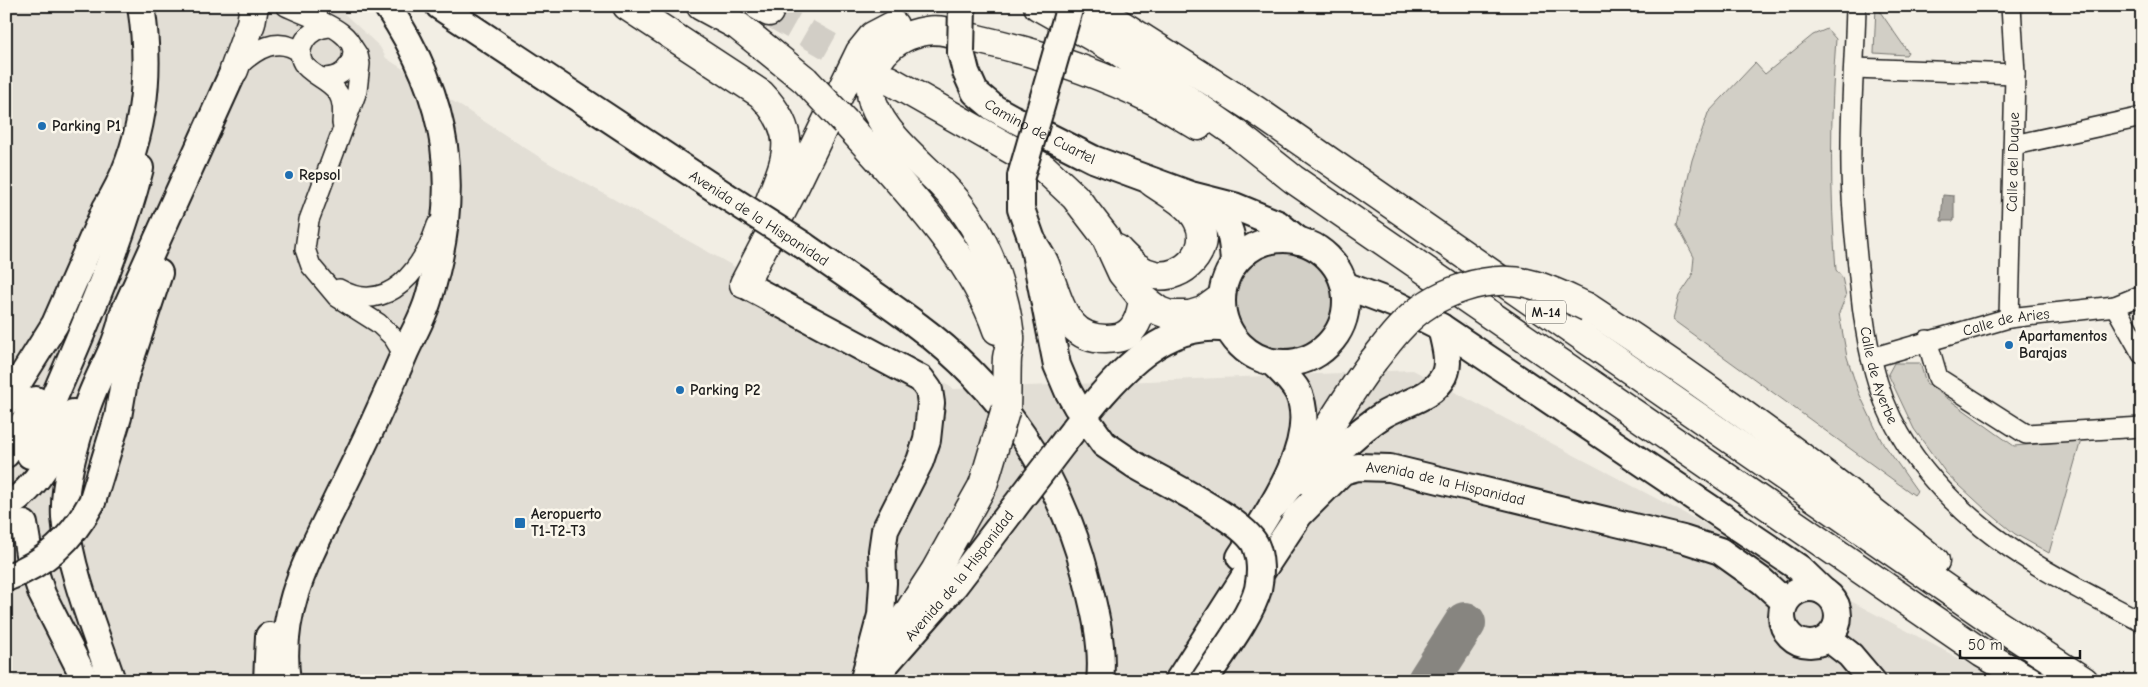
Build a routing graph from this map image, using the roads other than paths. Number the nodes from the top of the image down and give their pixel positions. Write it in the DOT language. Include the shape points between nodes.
graph roads {
  1 [pos="141,6"];
  2 [pos="254,6"];
  3 [pos="286,6"];
  4 [pos="387,6"];
  5 [pos="438,6"];
  6 [pos="627,6"];
  7 [pos="701,6"];
  8 [pos="962,6"];
  9 [pos="1038,6"];
  10 [pos="1070,6"];
  11 [pos="1092,6"];
  12 [pos="1856,6"];
  13 [pos="2012,6"];
  14 [pos="328,27"];
  15 [pos="352,46"];
  16 [pos="301,53"];
  17 [pos="1040,55"];
  18 [pos="1854,68"];
  19 [pos="234,70"];
  20 [pos="2015,74"];
  21 [pos="322,78"];
  22 [pos="890,80"];
  23 [pos="2142,117"];
  24 [pos="138,130"];
  25 [pos="340,137"];
  26 [pos="2014,144"];
  27 [pos="1293,179"];
  28 [pos="1152,182"];
  29 [pos="448,188"];
  30 [pos="117,190"];
  31 [pos="179,195"];
  32 [pos="1191,195"];
  33 [pos="1105,236"];
  34 [pos="1299,241"];
  35 [pos="1033,243"];
  36 [pos="761,249"];
  37 [pos="1234,263"];
  38 [pos="324,280"];
  39 [pos="744,284"];
  40 [pos="1344,285"];
  41 [pos="2142,295"];
  42 [pos="1221,298"];
  43 [pos="1143,299"];
  44 [pos="1397,305"];
  45 [pos="2115,306"];
  46 [pos="123,315"];
  47 [pos="2009,318"];
  48 [pos="1341,326"];
  49 [pos="1441,328"];
  50 [pos="1228,329"];
  51 [pos="1926,340"];
  52 [pos="2142,354"];
  53 [pos="1870,358"];
  54 [pos="403,359"];
  55 [pos="1007,360"];
  56 [pos="1273,363"];
  57 [pos="6,402"];
  58 [pos="2142,427"];
  59 [pos="18,454"];
  60 [pos="1274,504"];
  61 [pos="15,516"];
  62 [pos="1755,540"];
  63 [pos="6,578"];
  64 [pos="298,584"];
  65 [pos="1823,591"];
  66 [pos="1786,601"];
  67 [pos="2142,622"];
  68 [pos="1997,624"];
  69 [pos="1828,638"];
  70 [pos="1982,653"];
  71 [pos="1101,678"];
  72 [pos="86,681"];
  73 [pos="112,681"];
  74 [pos="267,681"];
  75 [pos="287,681"];
  76 [pos="864,681"];
  77 [pos="872,681"];
  78 [pos="1159,681"];
  79 [pos="1178,681"];
  80 [pos="1191,681"];
  81 [pos="1204,681"];
  82 [pos="1872,681"];
  83 [pos="2010,681"];
  84 [pos="2030,681"];
  85 [pos="2084,681"];
  1 -- 24 [label="street" via="147,50"];
  2 -- 19 [label="highway"];
  3 -- 14 [label="street"];
  4 -- 29 [label="street" via="406,33 436,105 444,141"];
  5 -- 71 [label="street, Avenida de la Hispanidad, bridge" via="803,245 920,327 978,378 1032,447 1058,497 1079,550 1096,615"];
  6 -- 36 [label="highway" via="761,94 776,110 787,138 786,158 761,226"];
  7 -- 55 [label="highway, bridge" via="738,26 805,80 900,184 973,278 991,312"];
  8 -- 28 [label="street, Camino del Cuartel, bridge" via="961,52 975,92 994,108 1094,159"];
  9 -- 27 [label="highway, M-14" via="1126,56 1234,132"];
  10 -- 35 [label="street, bridge" via="1021,176 1021,209"];
  11 -- 68 [label="highway, M-14" via="1254,109"];
  12 -- 18 [label="street, Calle de Ayerbe"];
  13 -- 20 [label="street, Calle del Duque"];
  14 -- 15 [label="street" via="343,33"];
  14 -- 16 [label="street" via="307,37"];
  15 -- 21 [label="street" via="351,62 346,70 331,78"];
  15 -- 25 [label="street" via="358,55 360,76"];
  16 -- 19 [label="street" via="282,43 274,44 248,56"];
  16 -- 21 [label="street" via="308,70"];
  17 -- 27 [label="highway" via="1150,98"];
  17 -- 36 [label="highway" via="1010,36 951,19 908,20 873,36 850,69 795,186"];
  17 -- 55 [label="highway" via="949,32 928,30 906,35 892,44 880,57 873,74 872,102 878,115 888,130 946,189 976,230 1000,288 1010,338"];
  18 -- 20 [label="street"];
  18 -- 53 [label="street, Calle de Ayerbe" via="1853,224"];
  19 -- 31 [label="street"];
  20 -- 26 [label="street, Calle del Duque"];
  21 -- 25 [label="street" via="340,95 343,114"];
  22 -- 33 [label="highway" via="1044,168 1075,197"];
  23 -- 26 [label="street"];
  24 -- 30 [label="street"];
  24 -- 59 [label="street" via="143,158 129,214 106,278 65,369"];
  25 -- 38 [label="street" via="309,220 306,239 305,250 311,266"];
  26 -- 47 [label="street, Calle del Duque"];
  27 -- 70 [label="highway, M-14"];
  28 -- 32 [label="street, Camino del Cuartel"];
  28 -- 33 [label="highway" via="1193,212 1199,223 1201,241 1194,260 1173,274 1153,275 1131,263"];
  29 -- 38 [label="street" via="432,239 419,264 399,288 366,297 349,295"];
  29 -- 54 [label="street" via="443,243 429,298"];
  30 -- 57 [label="street" via="55,324"];
  30 -- 59 [label="street" via="114,212 57,355 22,427"];
  31 -- 46 [label="street"];
  31 -- 63 [label="street, bridge" via="171,242 125,376 118,417 100,482 82,521 70,537 42,561"];
  32 -- 34 [label="street, Camino del Cuartel" via="1234,206 1278,224"];
  32 -- 37 [label="street, Camino del Cuartel" via="1220,213 1230,228"];
  33 -- 43 [label="highway" via="1122,273"];
  34 -- 37 [label="street" via="1264,242 1248,250"];
  34 -- 40 [label="street" via="1328,257"];
  35 -- 43 [label="highway" via="1045,264 1066,318 1082,332 1095,338 1120,338 1137,322 1142,313"];
  35 -- 81 [label="street, bridge" via="1057,365 1068,391 1104,444 1241,527 1255,544 1261,567 1258,590"];
  36 -- 39 [label="highway"];
  37 -- 42 [label="street" via="1225,279"];
  38 -- 54 [label="street" via="337,297 378,322 393,336"];
  39 -- 76 [label="street" via="921,379 929,390 931,403 927,440 920,461 885,530 881,615"];
  40 -- 44 [label="street"];
  40 -- 48 [label="street" via="1346,306"];
  41 -- 45 [label="street, Calle de Aries"];
  42 -- 43 [label="highway" via="1203,311 1181,316 1159,311"];
  42 -- 50 [label="street" via="1222,314"];
  44 -- 48 [label="street" via="1362,309"];
  44 -- 49 [label="street"];
  45 -- 47 [label="street, Calle de Aries"];
  45 -- 52 [label="street"];
  46 -- 61 [label="street" via="112,329 48,464"];
  46 -- 73 [label="street" via="120,333 86,408 66,488 65,517 82,591"];
  47 -- 51 [label="street, Calle de Aries"];
  48 -- 56 [label="street" via="1330,344 1314,356 1294,363"];
  49 -- 62 [label="street"];
  49 -- 79 [label="street" via="1448,363 1437,386 1384,415 1342,445 1308,482"];
  50 -- 56 [label="street" via="1239,345 1254,357"];
  50 -- 77 [label="street, Avenida de la Hispanidad, bridge" via="1195,328 1155,345 1100,397 954,586"];
  51 -- 53 [label="street, Calle de Aries"];
  51 -- 58 [label="street" via="1938,378 2026,434"];
  53 -- 67 [label="street, Calle de Ayerbe" via="1900,435 1929,474 1980,526 2057,577"];
  54 -- 64 [label="street"];
  55 -- 76 [label="highway, bridge" via="1006,408 983,485 936,571"];
  56 -- 60 [label="street" via="1298,393 1303,423 1295,458"];
  60 -- 68 [label="highway, bridge" via="1293,482 1353,387 1402,325 1421,309 1462,288 1488,282 1532,284 1587,307 1853,494 1967,587"];
  60 -- 78 [label="street"];
  61 -- 72 [label="street" via="42,594"];
  62 -- 65 [label="street" via="1799,568"];
  62 -- 66 [label="street"];
  64 -- 74 [label="street" via="273,618 269,632"];
  64 -- 75 [label="street" via="285,630 283,656"];
  65 -- 66 [label="street" via="1804,589"];
  65 -- 69 [label="street" via="1837,608 1835,630"];
  66 -- 69 [label="street" via="1782,624 1788,635 1811,645"];
  66 -- 80 [label="street, Avenida de la Hispanidad" via="1720,551 1683,539 1390,468 1358,467 1343,472 1299,515"];
  68 -- 85 [label="highway, M-14"];
  69 -- 82 [label="street" via="1850,655"];
  70 -- 83 [label="highway"];
  70 -- 84 [label="highway, M-14"];
}
